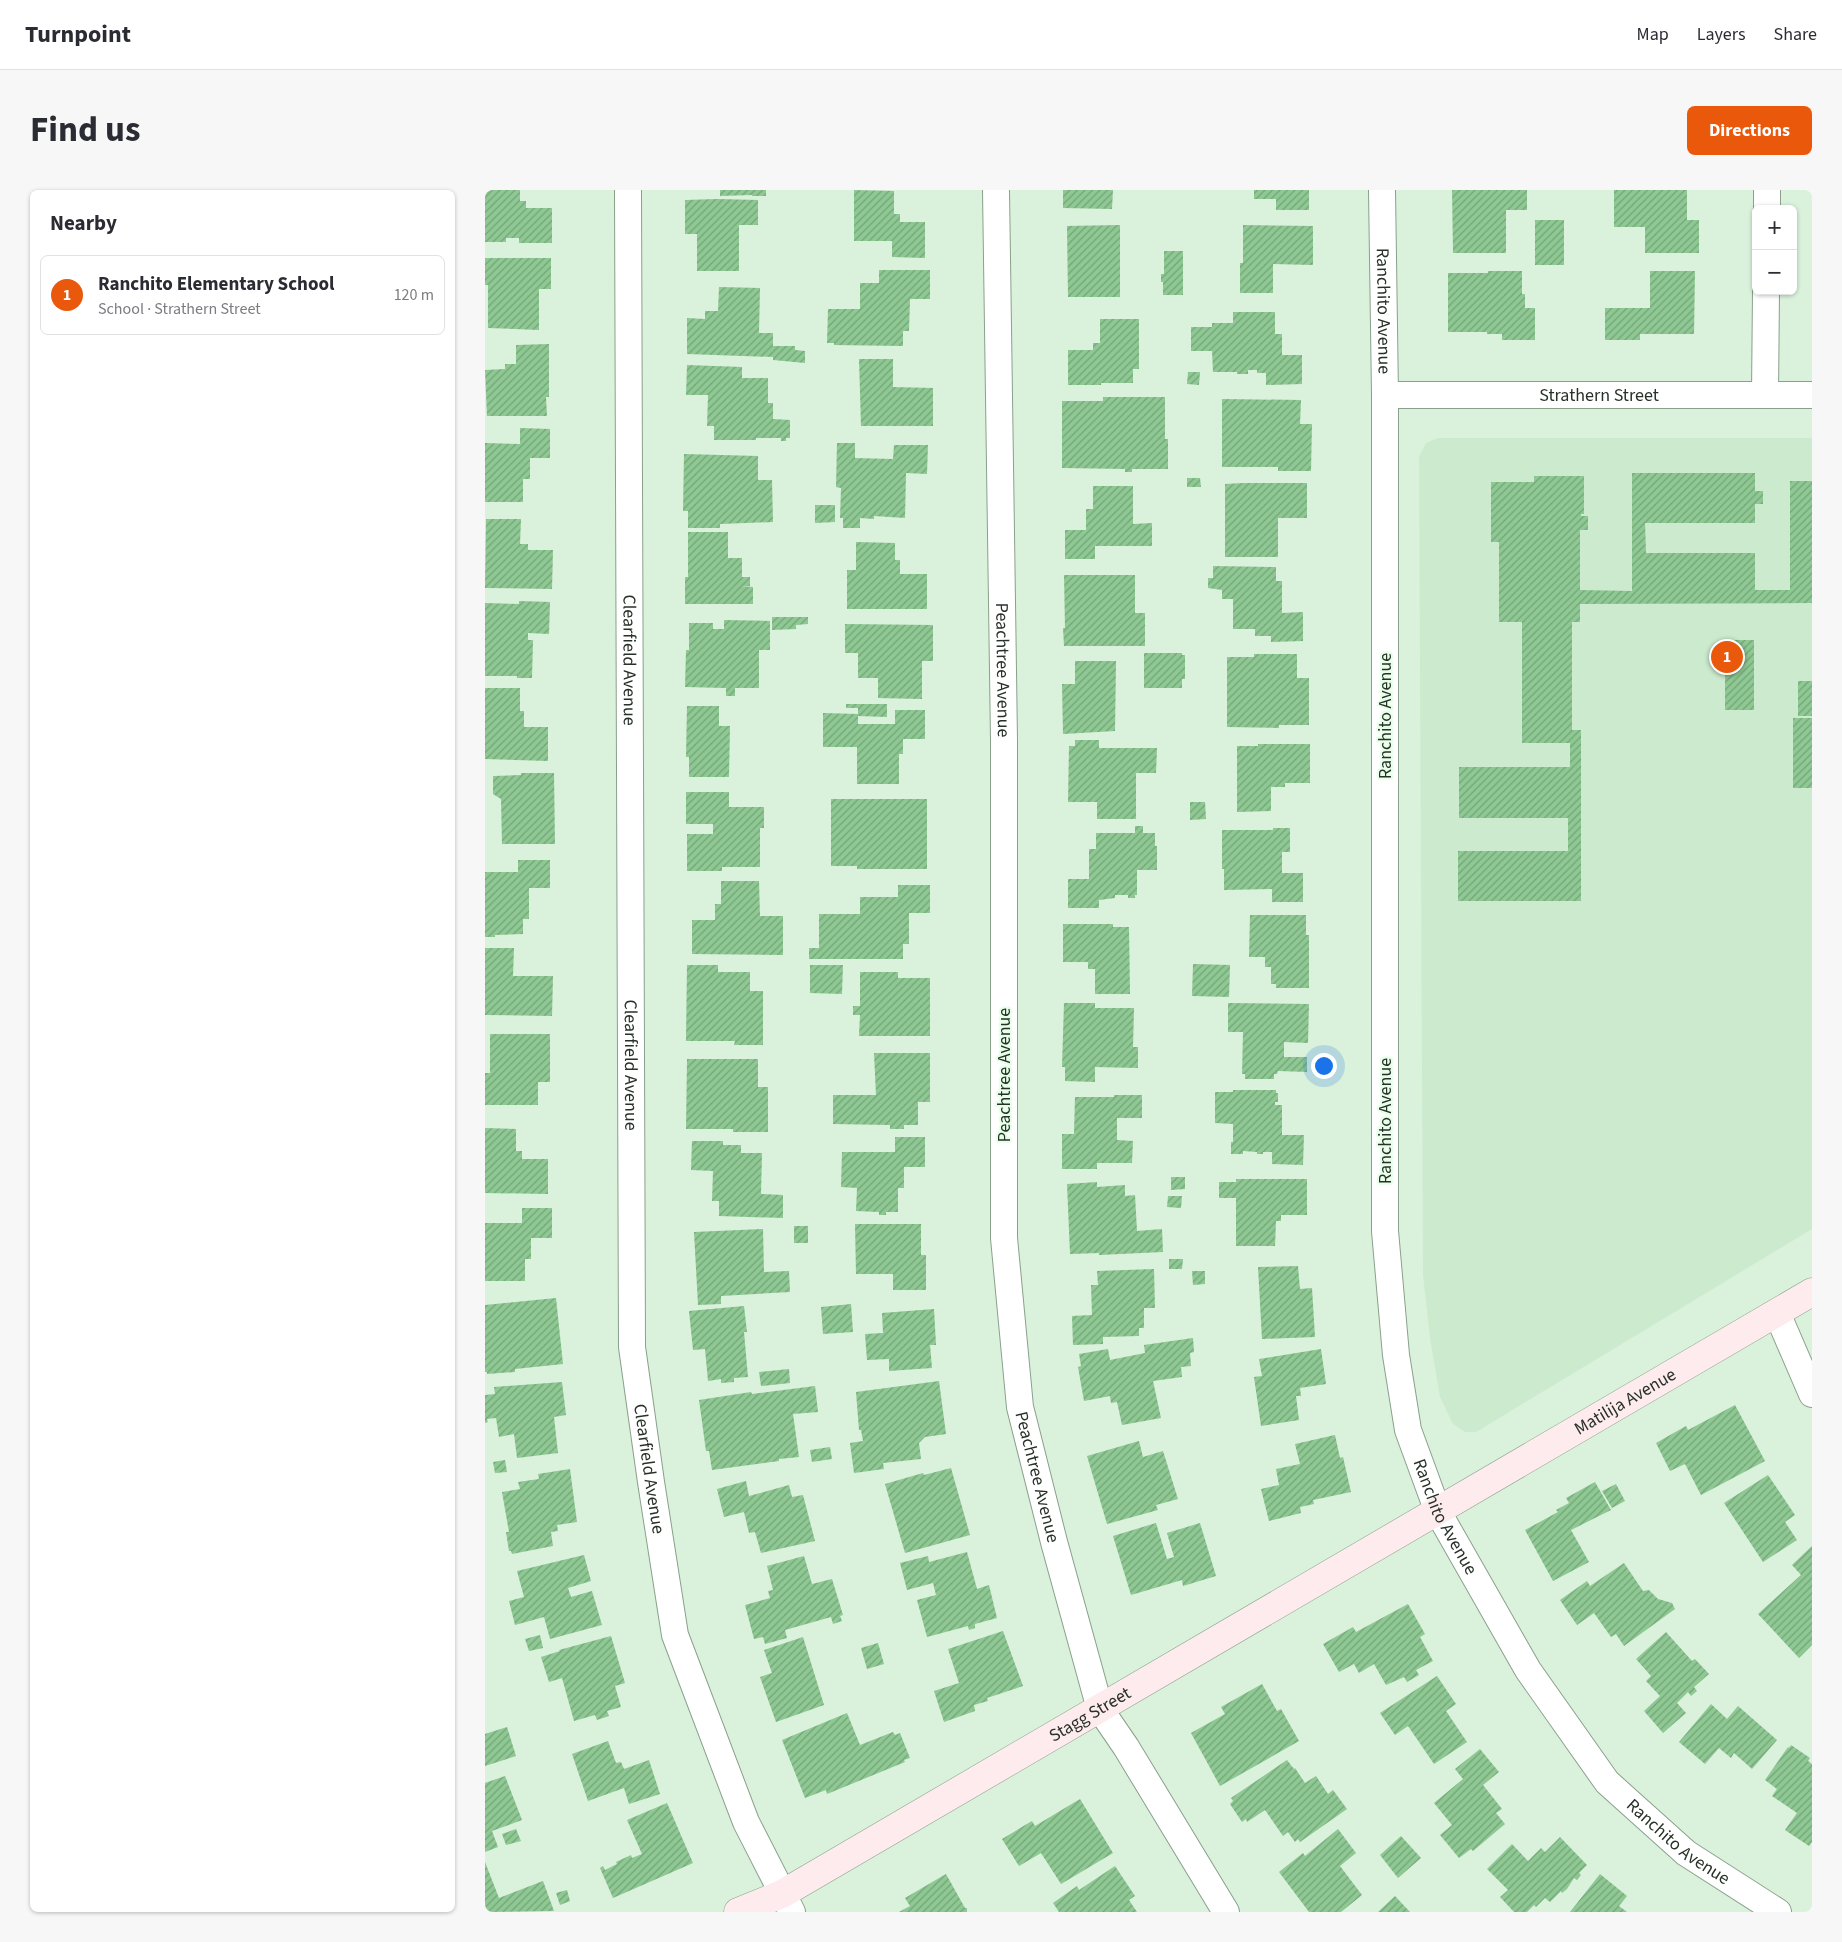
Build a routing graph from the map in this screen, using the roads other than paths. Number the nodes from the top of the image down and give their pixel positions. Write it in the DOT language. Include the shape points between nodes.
graph roads {
  1 [pos="628,190"];
  2 [pos="996,190"];
  3 [pos="1382,190"];
  4 [pos="1767,190"];
  5 [pos="1767,205"];
  6 [pos="1766,295"];
  7 [pos="1385,395"];
  8 [pos="1765,395"];
  9 [pos="1812,395"];
  10 [pos="1812,1292"];
  11 [pos="1777,1314"];
  12 [pos="1812,1394"];
  13 [pos="1438,1512"];
  14 [pos="1100,1708"];
  15 [pos="787,1903"];
  16 [pos="738,1912"];
  17 [pos="1226,1912"];
  18 [pos="1777,1912"];
  1 -- 15 [label="street, Clearfield Avenue" via="632,1347 675,1635 746,1822"];
  2 -- 14 [label="street, Peachtree Avenue" via="1004,740 1004,1238 1020,1408 1053,1542"];
  3 -- 7 [label="street, Ranchito Avenue"];
  4 -- 5 [label="street"];
  6 -- 8 [label="street"];
  7 -- 8 [label="street, Strathern Street"];
  7 -- 13 [label="street, Ranchito Avenue" via="1385,1231 1396,1355 1408,1430"];
  8 -- 9 [label="street, Strathern Street"];
  10 -- 11 [label="street, Matilija Avenue"];
  11 -- 12 [label="street"];
  11 -- 13 [label="street, Matilija Avenue"];
  13 -- 14 [label="street, Stagg Street"];
  13 -- 18 [label="street, Ranchito Avenue" via="1528,1670 1607,1782 1686,1853"];
  14 -- 15 [label="street, Stagg Street"];
  14 -- 17 [label="street, Peachtree Avenue"];
  15 -- 16 [label="street, Stagg Street"];
}
